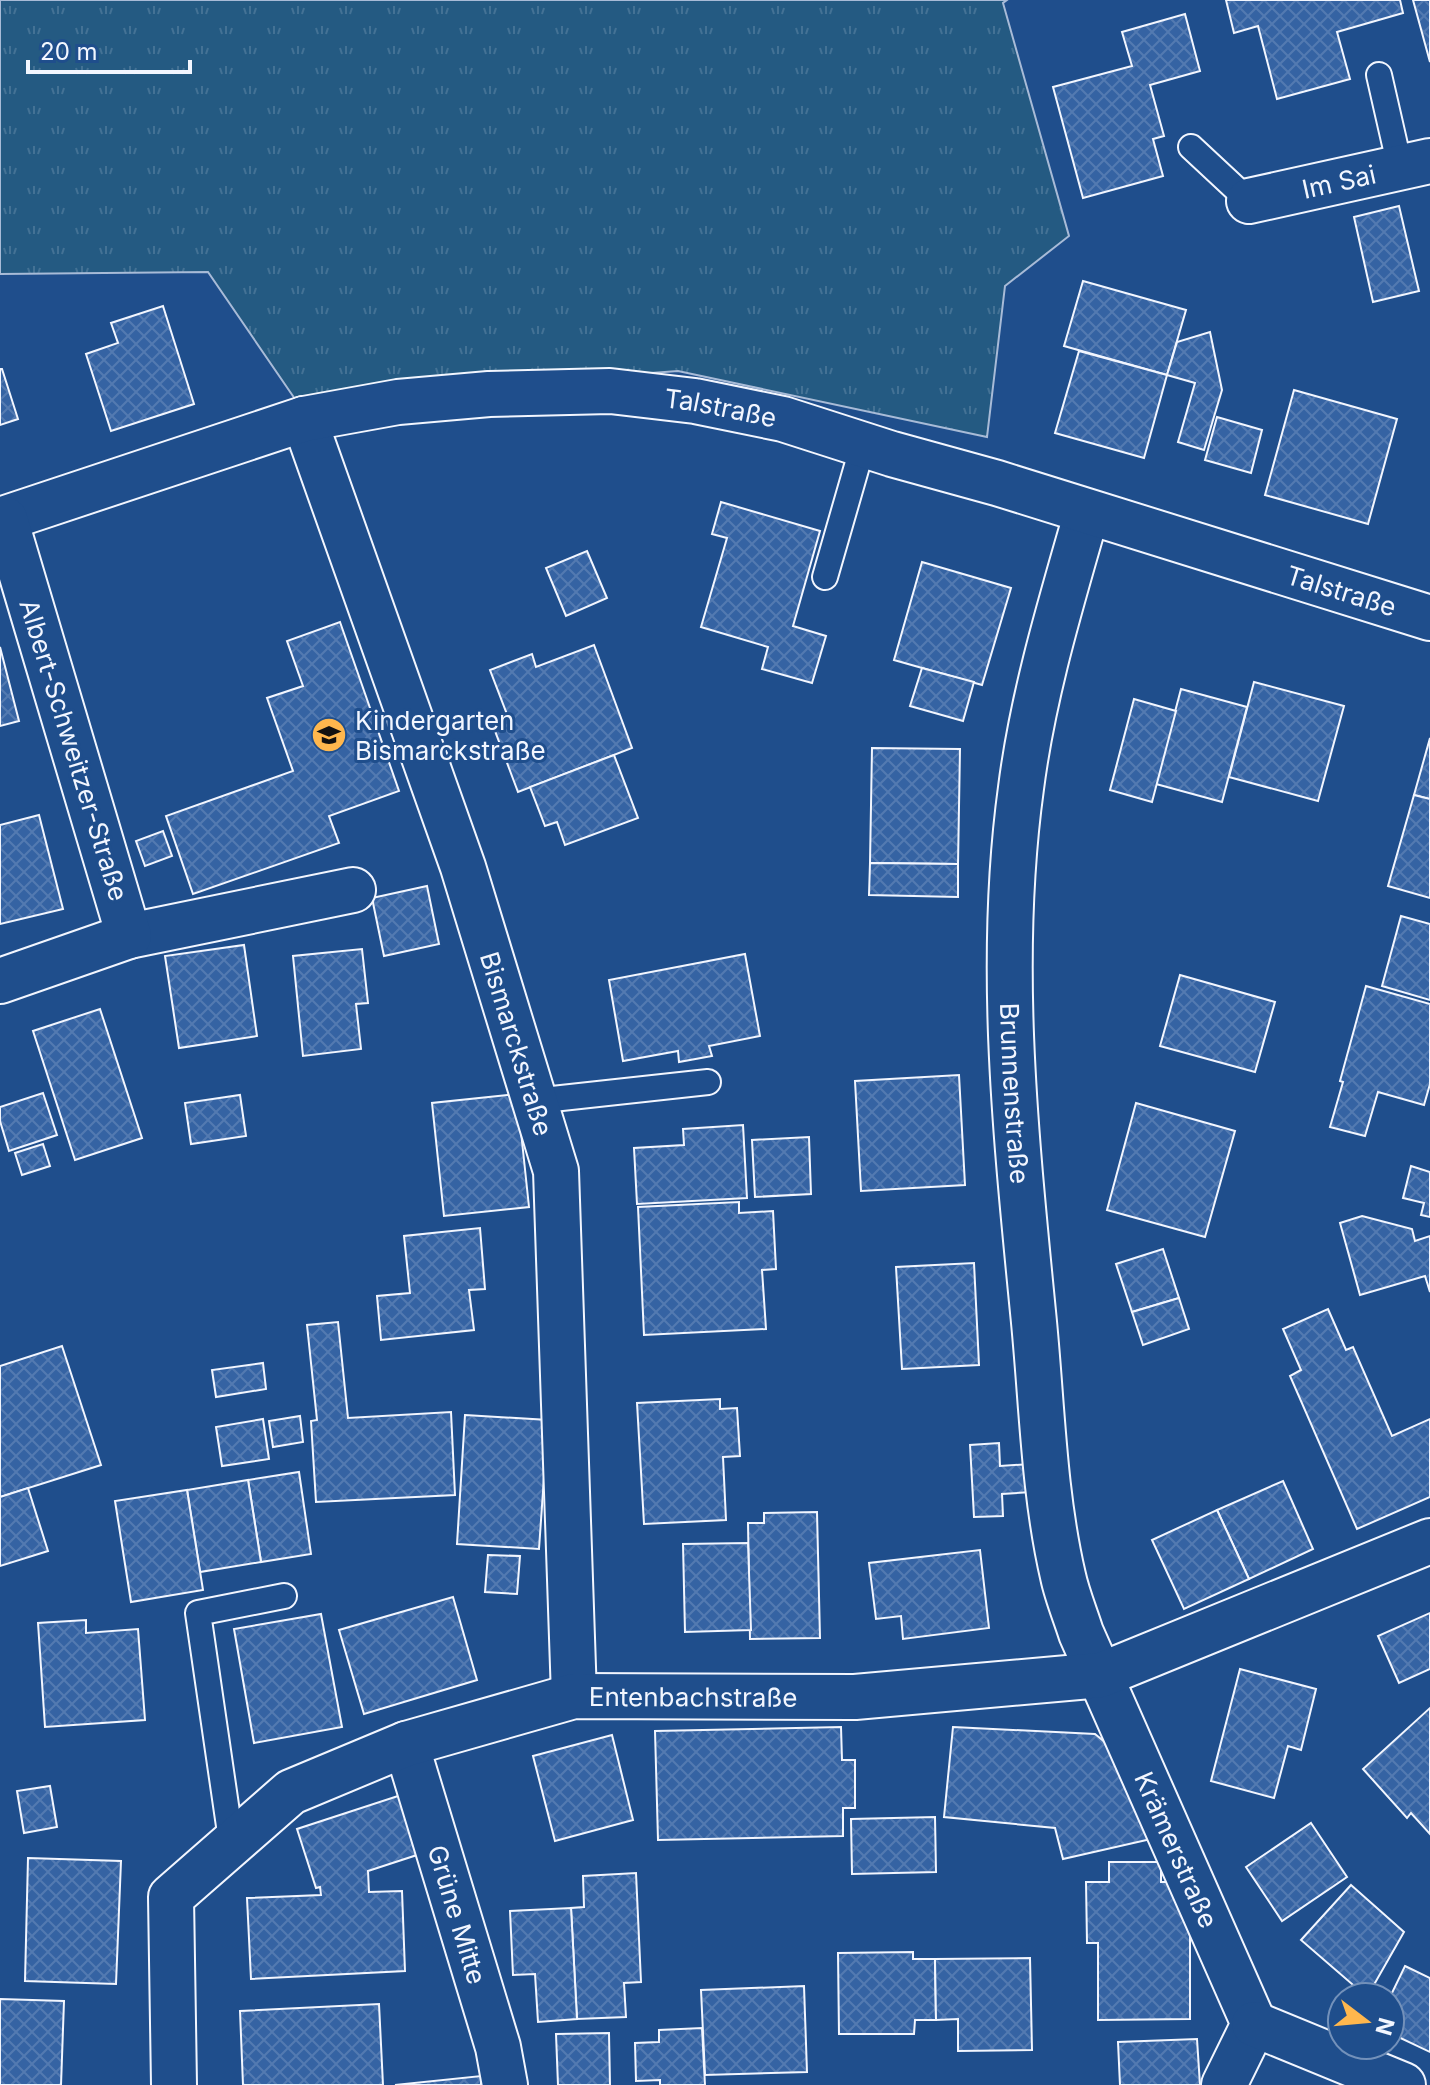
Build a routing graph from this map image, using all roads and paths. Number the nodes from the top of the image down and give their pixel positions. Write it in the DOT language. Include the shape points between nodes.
graph roads {
  1 [pos="1379,75"];
  2 [pos="1191,147"];
  3 [pos="1415,164"];
  4 [pos="1249,201"];
  5 [pos="304,419"];
  6 [pos="863,445"];
  7 [pos="1087,512"];
  8 [pos="2,519"];
  9 [pos="825,577"];
  10 [pos="1430,618"];
  11 [pos="353,890"];
  12 [pos="129,936"];
  13 [pos="0,981"];
  14 [pos="708,1082"];
  15 [pos="534,1101"];
  16 [pos="1430,1541"];
  17 [pos="284,1596"];
  18 [pos="1101,1675"];
  19 [pos="574,1696"];
  20 [pos="406,1744"];
  21 [pos="229,1826"];
  22 [pos="1254,2024"];
  23 [pos="174,2085"];
  24 [pos="505,2085"];
  25 [pos="1224,2085"];
  26 [pos="1403,2085"];
  1 -- 3 [label="lane"];
  2 -- 4 [label="lane"];
  3 -- 4 [label="street, Im Sai"];
  5 -- 6 [label="street, Talstraße" via="398,402 610,391 783,419"];
  5 -- 8 [label="street, Talstraße"];
  5 -- 15 [label="street, Bismarckstraße" via="463,867"];
  6 -- 7 [label="street, Talstraße"];
  6 -- 9 [label="lane"];
  7 -- 10 [label="street, Talstraße"];
  7 -- 18 [label="street, Brunnenstraße" via="1029,732 1009,932 1011,1049 1050,1494 1063,1577"];
  8 -- 12 [label="street, Albert-Schweitzer-Straße"];
  11 -- 12 [label="street, Albert-Schweitzer-Straße"];
  12 -- 13 [label="street, Albert-Schweitzer-Straße"];
  14 -- 15 [label="lane"];
  15 -- 19 [label="street, Bismarckstraße" via="556,1171"];
  16 -- 18 [label="street, Entenbachstraße"];
  17 -- 21 [label="lane" via="198,1613"];
  18 -- 19 [label="street, Entenbachstraße" via="855,1697"];
  18 -- 22 [label="street, Krämerstraße"];
  19 -- 20 [label="street, Entenbachstraße"];
  20 -- 23 [label="street, Entenbachstraße" via="291,1792 171,1897"];
  20 -- 24 [label="street, Grüne Mitte"];
  22 -- 25 [label="street"];
  22 -- 26 [label="street"];
}
